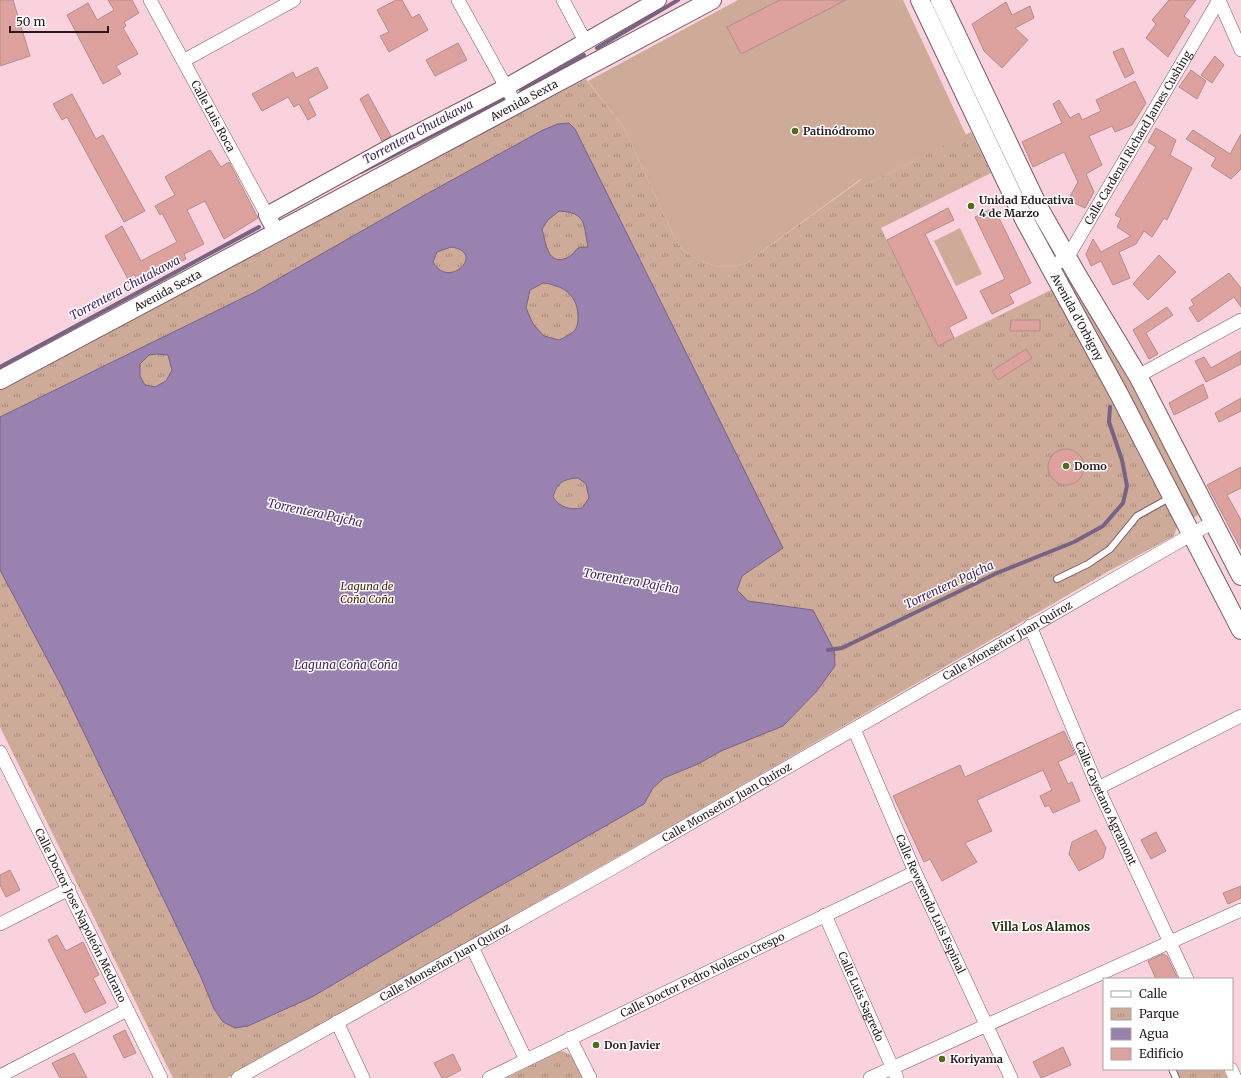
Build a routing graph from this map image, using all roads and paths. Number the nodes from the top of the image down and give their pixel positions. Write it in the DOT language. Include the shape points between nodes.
graph roads {
  1 [pos="150,0"];
  2 [pos="294,0"];
  3 [pos="458,0"];
  4 [pos="563,0"];
  5 [pos="658,0"];
  6 [pos="920,0"];
  7 [pos="940,0"];
  8 [pos="1219,0"];
  9 [pos="701,3"];
  10 [pos="585,40"];
  11 [pos="1241,50"];
  12 [pos="183,61"];
  13 [pos="511,96"];
  14 [pos="330,190"];
  15 [pos="267,215"];
  16 [pos="276,232"];
  17 [pos="1067,258"];
  18 [pos="1050,268"];
  19 [pos="1241,320"];
  20 [pos="1138,376"];
  21 [pos="0,380"];
  22 [pos="1172,497"];
  23 [pos="1213,522"];
  24 [pos="1191,534"];
  25 [pos="1241,576"];
  26 [pos="1057,579"];
  27 [pos="1030,626"];
  28 [pos="1241,630"];
  29 [pos="1241,716"];
  30 [pos="854,729"];
  31 [pos="0,752"];
  32 [pos="4,768"];
  33 [pos="1098,788"];
  34 [pos="915,872"];
  35 [pos="69,889"];
  36 [pos="1241,910"];
  37 [pos="825,915"];
  38 [pos="0,924"];
  39 [pos="1170,942"];
  40 [pos="472,947"];
  41 [pos="1186,978"];
  42 [pos="127,1010"];
  43 [pos="338,1022"];
  44 [pos="987,1024"];
  45 [pos="570,1038"];
  46 [pos="526,1060"];
  47 [pos="894,1073"];
  48 [pos="0,1076"];
  49 [pos="161,1078"];
  50 [pos="238,1078"];
  51 [pos="363,1078"];
  52 [pos="489,1078"];
  53 [pos="590,1078"];
  54 [pos="870,1078"];
  55 [pos="1011,1078"];
  1 -- 12 [label="street, Calle Luis Roca"];
  2 -- 12 [label="street"];
  3 -- 13 [label="street"];
  4 -- 10 [label="street"];
  5 -- 10 [label="street, Avenida Sexta"];
  6 -- 18 [label="main road, Avenida d'Orbigny" via="1024,219"];
  7 -- 17 [label="main road, Avenida d'Orbigny" via="1040,210"];
  8 -- 11 [label="street"];
  8 -- 17 [label="street, Calle Cardenal Richard James Cushing"];
  9 -- 13 [label="main road, Avenida Sexta" via="596,61"];
  10 -- 13 [label="street, Avenida Sexta"];
  12 -- 15 [label="street, Calle Luis Roca"];
  13 -- 14 [label="main road, Avenida Sexta"];
  14 -- 15 [label="street, Avenida Sexta"];
  14 -- 16 [label="main road, Avenida Sexta"];
  15 -- 16 [label="street, Calle Luis Roca"];
  16 -- 21 [label="main road, Avenida Sexta"];
  17 -- 18 [label="street, Calle Cardenal Richard James Cushing"];
  17 -- 20 [label="main road, Avenida d'Orbigny"];
  18 -- 22 [label="main road, Avenida d'Orbigny"];
  19 -- 20 [label="street"];
  20 -- 23 [label="main road, Avenida d'Orbigny"];
  22 -- 24 [label="main road, Avenida d'Orbigny"];
  22 -- 26 [label="lane" via="1137,516 1110,549 1088,564"];
  23 -- 24 [label="street, Calle Monseñor Juan Quiroz"];
  23 -- 25 [label="main road, Avenida d'Orbigny"];
  24 -- 27 [label="street, Calle Monseñor Juan Quiroz"];
  24 -- 28 [label="main road, Avenida d'Orbigny"];
  27 -- 30 [label="street, Calle Monseñor Juan Quiroz"];
  27 -- 33 [label="street, Calle Cayetano Agramont"];
  29 -- 33 [label="street"];
  30 -- 34 [label="street, Calle Reverendo Luis Espinal"];
  30 -- 40 [label="street, Calle Monseñor Juan Quiroz"];
  31 -- 32 [label="street, Calle Doctor Jose Napoleón Medrano"];
  32 -- 35 [label="street, Calle Doctor Jose Napoleón Medrano"];
  33 -- 39 [label="street, Calle Cayetano Agramont"];
  34 -- 37 [label="street, Calle Doctor Pedro Nolasco Crespo"];
  34 -- 44 [label="street, Calle Reverendo Luis Espinal"];
  35 -- 38 [label="street"];
  35 -- 42 [label="street, Calle Doctor Jose Napoleón Medrano"];
  36 -- 39 [label="street"];
  37 -- 45 [label="street, Calle Doctor Pedro Nolasco Crespo"];
  37 -- 47 [label="street, Calle Luis Sagredo"];
  39 -- 41 [label="street, Calle Cayetano Agramont"];
  39 -- 44 [label="street"];
  40 -- 43 [label="street, Calle Monseñor Juan Quiroz"];
  40 -- 46 [label="street"];
  42 -- 48 [label="street"];
  42 -- 49 [label="street, Calle Doctor Jose Napoleón Medrano"];
  43 -- 50 [label="street, Calle Monseñor Juan Quiroz"];
  43 -- 51 [label="street"];
  44 -- 47 [label="street"];
  44 -- 55 [label="street, Calle Reverendo Luis Espinal"];
  45 -- 46 [label="street, Calle Doctor Pedro Nolasco Crespo"];
  45 -- 53 [label="street"];
  46 -- 52 [label="street, Calle Doctor Pedro Nolasco Crespo"];
  47 -- 54 [label="street"];
}
